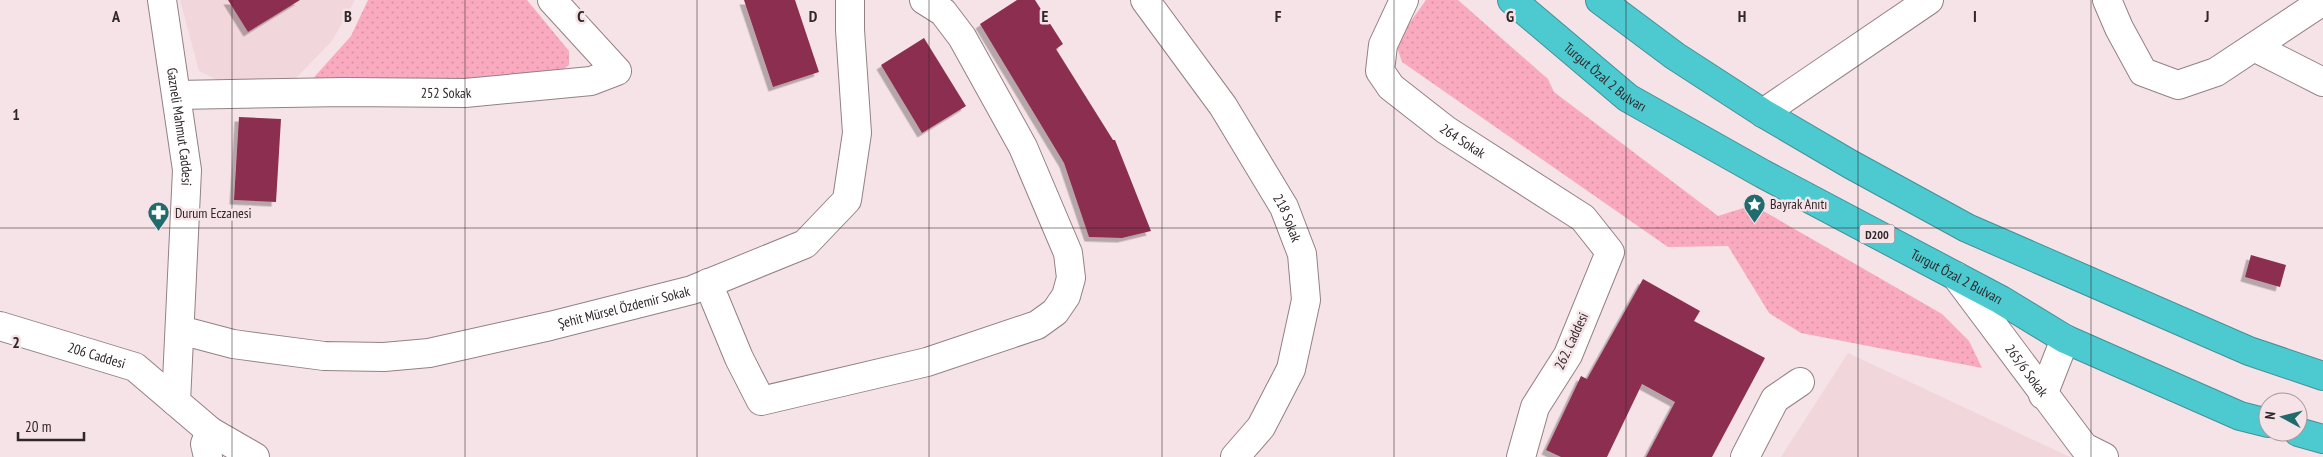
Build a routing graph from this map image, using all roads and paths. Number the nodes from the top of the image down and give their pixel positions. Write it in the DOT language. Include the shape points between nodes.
graph roads {
  1 [pos="162,0"];
  2 [pos="552,0"];
  3 [pos="850,0"];
  4 [pos="924,0"];
  5 [pos="1145,0"];
  6 [pos="1404,0"];
  7 [pos="1512,0"];
  8 [pos="1600,0"];
  9 [pos="1929,0"];
  10 [pos="2107,0"];
  11 [pos="2323,1"];
  12 [pos="2254,47"];
  13 [pos="2323,82"];
  14 [pos="177,94"];
  15 [pos="1763,113"];
  16 [pos="1610,252"];
  17 [pos="1956,276"];
  18 [pos="708,284"];
  19 [pos="0,326"];
  20 [pos="180,330"];
  21 [pos="2065,339"];
  22 [pos="2323,376"];
  23 [pos="1800,382"];
  24 [pos="2043,395"];
  25 [pos="176,402"];
  26 [pos="2258,421"];
  27 [pos="2308,434"];
  28 [pos="2323,438"];
  29 [pos="209,444"];
  30 [pos="255,457"];
  31 [pos="1236,457"];
  32 [pos="1521,457"];
  33 [pos="1745,457"];
  34 [pos="2104,457"];
  1 -- 14 [label="street, Gazneli Mahmut Caddesi"];
  2 -- 14 [label="street, 252 Sokak" via="617,71 591,81 465,93"];
  3 -- 18 [label="street, Şehit Mürsel Özdemir Sokak" via="857,133 847,200 805,244"];
  4 -- 18 [label="street" via="943,12 962,37 1024,147 1068,253 1071,278 1066,296 1055,312 1037,325 927,362 761,401"];
  5 -- 31 [label="street, 218 Sokak" via="1223,106 1284,207 1302,254 1306,300 1290,369 1261,427"];
  6 -- 16 [label="street, 264 Sokak" via="1383,45 1380,71 1390,87 1446,130 1583,218"];
  7 -- 17 [label="highway, Turgut Özal 2 Bulvarı / D200" via="1628,98"];
  8 -- 15 [label="highway" via="1675,56"];
  9 -- 15 [label="street"];
  10 -- 12 [label="street" via="2143,72 2178,86 2216,72"];
  11 -- 12 [label="street"];
  12 -- 13 [label="street"];
  14 -- 20 [label="street, Gazneli Mahmut Caddesi" via="187,170"];
  15 -- 22 [label="highway" via="1967,228 2249,352"];
  16 -- 32 [label="street, 262. Caddesi" via="1568,355 1535,407"];
  17 -- 21 [label="highway, Turgut Özal 2 Bulvarı / D200"];
  17 -- 24 [label="street, 265/6 Sokak"];
  18 -- 20 [label="street, Şehit Mürsel Özdemir Sokak" via="550,326 429,353 384,357 316,355 233,344"];
  19 -- 25 [label="street, 206 Caddesi" via="134,367"];
  20 -- 25 [label="street, Gazneli Mahmut Caddesi"];
  21 -- 24 [label="street"];
  21 -- 26 [label="highway, Turgut Özal 2 Bulvarı / D200"];
  23 -- 33 [label="street" via="1775,399"];
  24 -- 34 [label="street, 265/6 Sokak" via="2084,447"];
  25 -- 29 [label="street, 206 Caddesi"];
  27 -- 28 [label="highway"];
  29 -- 30 [label="street, 206 Caddesi"];
}
